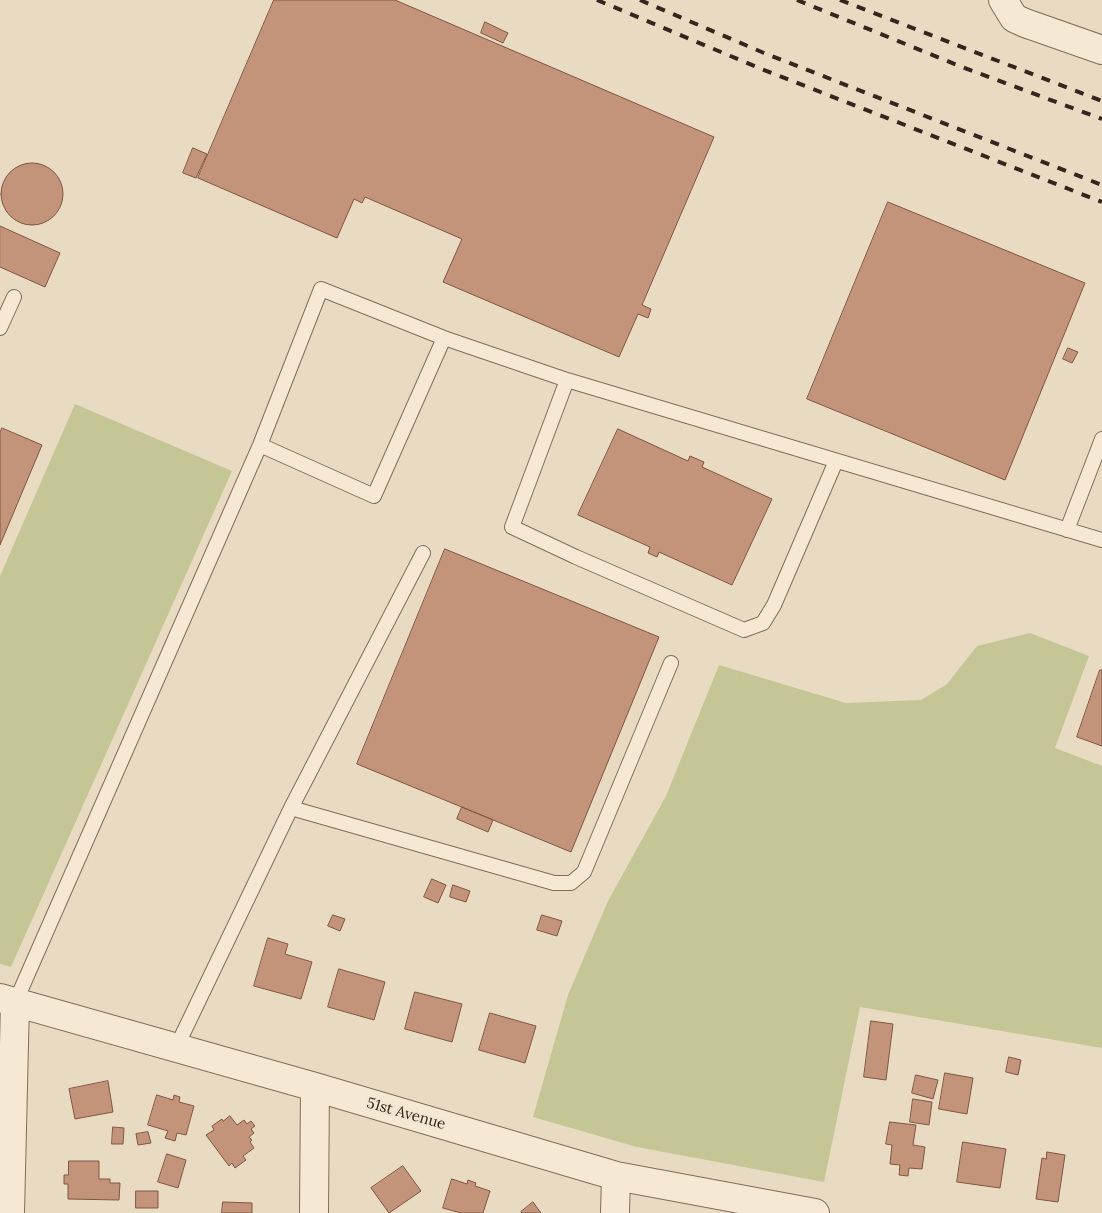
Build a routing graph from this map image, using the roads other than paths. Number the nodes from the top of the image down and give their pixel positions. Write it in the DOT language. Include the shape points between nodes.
graph roads {
  1 [pos="1003,0"];
  2 [pos="1102,50"];
  3 [pos="14,297"];
  4 [pos="0,328"];
  5 [pos="444,338"];
  6 [pos="567,380"];
  7 [pos="1102,439"];
  8 [pos="260,445"];
  9 [pos="836,461"];
  10 [pos="1067,530"];
  11 [pos="1102,540"];
  12 [pos="423,553"];
  13 [pos="671,663"];
  14 [pos="291,808"];
  15 [pos="8,1000"];
  16 [pos="176,1048"];
  17 [pos="315,1087"];
  18 [pos="616,1176"];
  19 [pos="10,1213"];
  20 [pos="314,1213"];
  21 [pos="615,1213"];
  22 [pos="816,1213"];
  1 -- 2 [label="street" via="1014,18"];
  3 -- 4 [label="lane"];
  5 -- 6 [label="lane"];
  5 -- 8 [label="lane" via="374,496"];
  5 -- 8 [label="lane" via="321,289"];
  6 -- 9 [label="lane"];
  6 -- 9 [label="lane" via="512,527 744,630 763,624 774,605"];
  7 -- 10 [label="lane"];
  8 -- 15 [label="lane"];
  9 -- 10 [label="lane"];
  10 -- 11 [label="lane"];
  12 -- 14 [label="lane"];
  13 -- 14 [label="lane" via="584,872 571,883 554,883"];
  14 -- 16 [label="lane"];
  15 -- 16 [label="street, 51st Avenue"];
  15 -- 19 [label="street"];
  16 -- 17 [label="street, 51st Avenue"];
  17 -- 18 [label="street, 51st Avenue"];
  17 -- 20 [label="street"];
  18 -- 21 [label="street"];
  18 -- 22 [label="street, 51st Avenue"];
}
